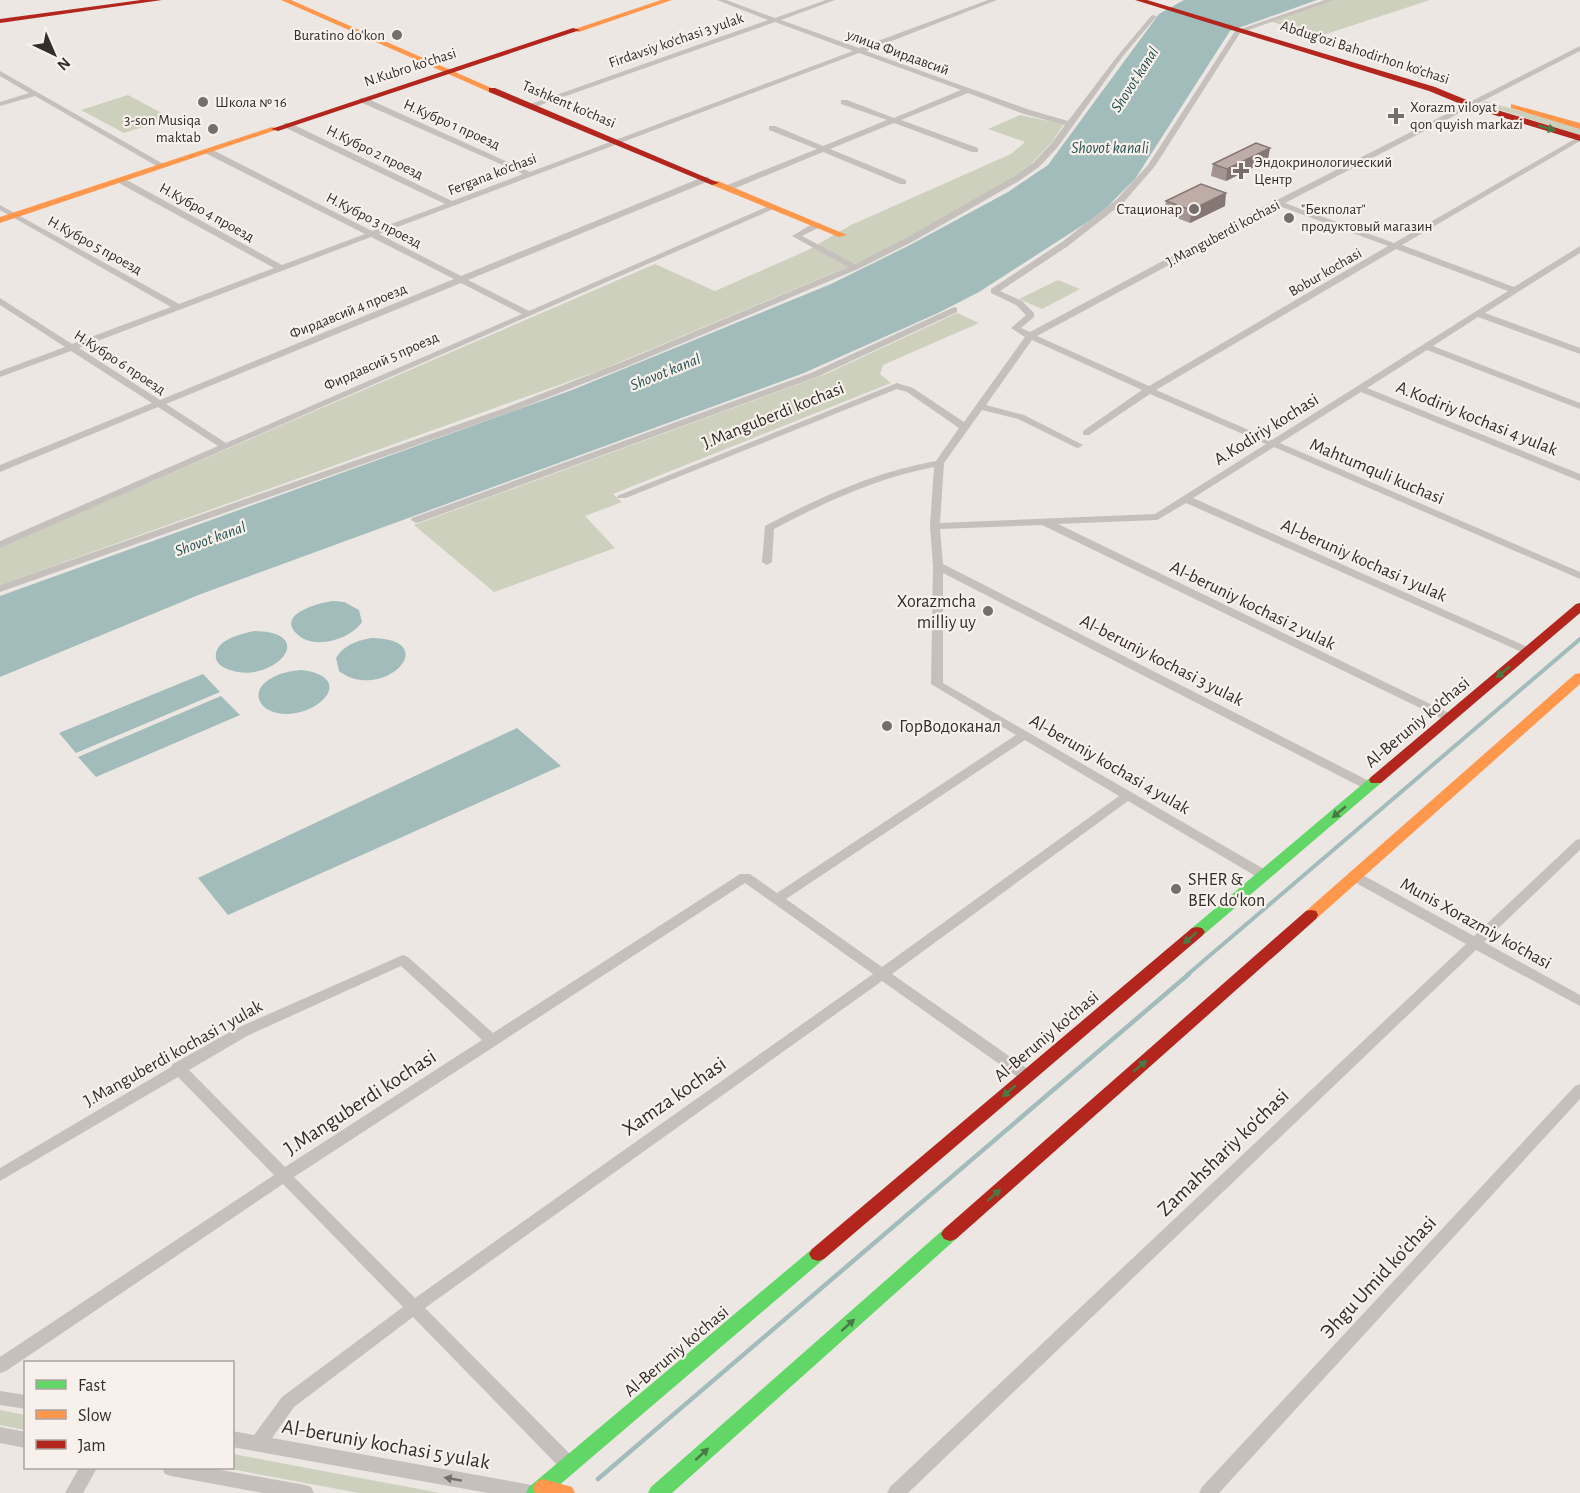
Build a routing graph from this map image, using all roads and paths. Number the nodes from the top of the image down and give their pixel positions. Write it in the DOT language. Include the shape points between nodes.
graph roads {
  1 [pos="158,0"];
  2 [pos="285,0"];
  3 [pos="668,0"];
  4 [pos="720,0"];
  5 [pos="832,0"];
  6 [pos="994,0"];
  7 [pos="1139,0"];
  8 [pos="1151,0"];
  9 [pos="1331,0"];
  10 [pos="1154,16"];
  11 [pos="0,21"];
  12 [pos="774,21"];
  13 [pos="1263,35"];
  14 [pos="1580,48"];
  15 [pos="856,51"];
  16 [pos="450,71"];
  17 [pos="0,73"];
  18 [pos="966,91"];
  19 [pos="36,93"];
  20 [pos="1485,98"];
  21 [pos="363,100"];
  22 [pos="844,102"];
  23 [pos="0,104"];
  24 [pos="1472,105"];
  25 [pos="529,106"];
  26 [pos="892,120"];
  27 [pos="1069,124"];
  28 [pos="287,125"];
  29 [pos="772,128"];
  30 [pos="1580,134"];
  31 [pos="615,141"];
  32 [pos="823,149"];
  33 [pos="975,150"];
  34 [pos="208,151"];
  35 [pos="163,166"];
  36 [pos="530,174"];
  37 [pos="706,179"];
  38 [pos="120,180"];
  39 [pos="903,182"];
  40 [pos="728,188"];
  41 [pos="1278,203"];
  42 [pos="451,204"];
  43 [pos="0,207"];
  44 [pos="774,207"];
  45 [pos="15,215"];
  46 [pos="0,220"];
  47 [pos="817,225"];
  48 [pos="371,234"];
  49 [pos="842,235"];
  50 [pos="1396,247"];
  51 [pos="1580,249"];
  52 [pos="855,267"];
  53 [pos="281,268"];
  54 [pos="460,280"];
  55 [pos="1515,290"];
  56 [pos="0,301"];
  57 [pos="178,307"];
  58 [pos="954,310"];
  59 [pos="527,313"];
  60 [pos="1478,314"];
  61 [pos="1030,336"];
  62 [pos="1426,347"];
  63 [pos="71,348"];
  64 [pos="1580,351"];
  65 [pos="0,374"];
  66 [pos="1361,389"];
  67 [pos="1149,390"];
  68 [pos="158,404"];
  69 [pos="980,406"];
  70 [pos="1580,406"];
  71 [pos="965,427"];
  72 [pos="1086,433"];
  73 [pos="1274,444"];
  74 [pos="1078,445"];
  75 [pos="225,446"];
  76 [pos="939,464"];
  77 [pos="0,469"];
  78 [pos="1580,478"];
  79 [pos="622,496"];
  80 [pos="1186,499"];
  81 [pos="416,520"];
  82 [pos="1044,522"];
  83 [pos="935,526"];
  84 [pos="0,544"];
  85 [pos="767,562"];
  86 [pos="938,566"];
  87 [pos="1580,576"];
  88 [pos="0,589"];
  89 [pos="1580,607"];
  90 [pos="1528,651"];
  91 [pos="1580,677"];
  92 [pos="1449,718"];
  93 [pos="1025,735"];
  94 [pos="1369,786"];
  95 [pos="1128,795"];
  96 [pos="1580,843"];
  97 [pos="1264,875"];
  98 [pos="1354,876"];
  99 [pos="777,899"];
  100 [pos="1474,943"];
  101 [pos="882,974"];
  102 [pos="1580,1001"];
  103 [pos="492,1041"];
  104 [pos="178,1068"];
  105 [pos="1027,1076"];
  106 [pos="1580,1090"];
  107 [pos="0,1175"];
  108 [pos="285,1175"];
  109 [pos="414,1307"];
  110 [pos="0,1366"];
  111 [pos="0,1398"];
  112 [pos="24,1402"];
  113 [pos="0,1435"];
  114 [pos="234,1439"];
  115 [pos="24,1440"];
  116 [pos="258,1444"];
  117 [pos="569,1465"];
  118 [pos="87,1469"];
  119 [pos="181,1469"];
  120 [pos="537,1491"];
  121 [pos="74,1493"];
  122 [pos="305,1493"];
  123 [pos="565,1493"];
  124 [pos="658,1493"];
  125 [pos="896,1493"];
  126 [pos="1208,1493"];
  1 -- 11 [label="main road"];
  2 -- 16 [label="main road, Tashkent ko'chasi"];
  3 -- 16 [label="main road, N.Kubro ko'chasi"];
  4 -- 12 [label="street, улица Фирдавсий"];
  5 -- 12 [label="street, Firdavsiy ko'chasi 3 yulak"];
  6 -- 15 [label="street, Fergana ko'chasi"];
  7 -- 13 [label="main road, Abdug’ozi Bahodirhon ko’chasi"];
  8 -- 13 [label="main road, Abdug’ozi Bahodirhon ko’chasi"];
  9 -- 61 [label="street" via="1237,32 1150,166 1120,201 1065,244 994,291 1019,303 1031,315 1015,328"];
  10 -- 27 [label="street"];
  12 -- 15 [label="street, улица Фирдавсий"];
  12 -- 25 [label="street, Firdavsiy ko'chasi 3 yulak"];
  13 -- 20 [label="main road, Abdug’ozi Bahodirhon ko’chasi"];
  13 -- 24 [label="main road, Abdug’ozi Bahodirhon ko’chasi"];
  14 -- 20 [label="street, J.Manguberdi kochasi"];
  15 -- 18 [label="street, улица Фирдавсий"];
  15 -- 31 [label="street, Fergana ko'chasi"];
  16 -- 21 [label="main road, N.Kubro ko'chasi"];
  16 -- 25 [label="main road, Tashkent ko'chasi"];
  17 -- 19 [label="street"];
  18 -- 26 [label="street"];
  18 -- 27 [label="street, улица Фирдавсий"];
  19 -- 23 [label="street"];
  19 -- 35 [label="street"];
  20 -- 24 [label="street, J.Manguberdi kochasi"];
  20 -- 30 [label="main road, Abdug’ozi Bahodirhon ko’chasi"];
  21 -- 28 [label="main road, N.Kubro ko'chasi"];
  21 -- 36 [label="street, Н.Кубро 1 проезд"];
  22 -- 26 [label="street"];
  24 -- 30 [label="main road, Abdug’ozi Bahodirhon ko’chasi, one-way"];
  24 -- 41 [label="street, J.Manguberdi kochasi"];
  25 -- 31 [label="main road, Tashkent ko'chasi"];
  26 -- 32 [label="street"];
  26 -- 33 [label="street"];
  27 -- 52 [label="street" via="1036,165 1016,179"];
  28 -- 34 [label="main road, N.Kubro ko'chasi"];
  28 -- 42 [label="street, Н.Кубро 2 проезд"];
  29 -- 32 [label="street"];
  30 -- 50 [label="street, Bobur kochasi"];
  31 -- 36 [label="street, Fergana ko'chasi"];
  31 -- 37 [label="main road, Tashkent ko'chasi"];
  32 -- 39 [label="street"];
  32 -- 40 [label="street"];
  34 -- 35 [label="main road, N.Kubro ko'chasi"];
  34 -- 48 [label="street, Н.Кубро 3 проезд"];
  35 -- 38 [label="main road, N.Kubro ko'chasi"];
  36 -- 42 [label="street, Fergana ko'chasi"];
  37 -- 40 [label="main road, Tashkent ko'chasi"];
  37 -- 54 [label="street, Фирдавсий 4 проезд"];
  38 -- 45 [label="main road, N.Kubro ko'chasi"];
  38 -- 53 [label="street, Н.Кубро 4 проезд"];
  40 -- 44 [label="main road, Tashkent ko'chasi"];
  41 -- 50 [label="street"];
  41 -- 61 [label="street, J.Manguberdi kochasi"];
  42 -- 48 [label="street, Fergana ko'chasi"];
  43 -- 45 [label="street, Н.Кубро 5 проезд"];
  44 -- 47 [label="main road, Tashkent ko'chasi"];
  44 -- 59 [label="street, Фирдавсий 5 проезд"];
  45 -- 46 [label="main road, N.Kubro ko'chasi"];
  45 -- 57 [label="street, Н.Кубро 5 проезд"];
  47 -- 49 [label="main road, Tashkent ko'chasi"];
  47 -- 52 [label="street" via="795,236"];
  48 -- 53 [label="street, Fergana ko'chasi"];
  48 -- 54 [label="street, Н.Кубро 3 проезд"];
  50 -- 55 [label="street"];
  50 -- 67 [label="street, Bobur kochasi"];
  51 -- 55 [label="street, A.Kodiriy kochasi"];
  52 -- 88 [label="street" via="516,407"];
  53 -- 57 [label="street, Fergana ko'chasi"];
  54 -- 59 [label="street, Н.Кубро 3 проезд"];
  54 -- 68 [label="street, Фирдавсий 4 проезд"];
  55 -- 60 [label="street, A.Kodiriy kochasi"];
  56 -- 63 [label="street, Н.Кубро 6 проезд"];
  57 -- 63 [label="street, Fergana ko'chasi"];
  58 -- 81 [label="street" via="814,375"];
  59 -- 75 [label="street, Фирдавсий 5 проезд"];
  60 -- 62 [label="street, A.Kodiriy kochasi"];
  60 -- 64 [label="street"];
  61 -- 67 [label="street, Mahtumquli kuchasi"];
  61 -- 69 [label="street, J.Manguberdi kochasi"];
  62 -- 66 [label="street, A.Kodiriy kochasi"];
  62 -- 70 [label="street"];
  63 -- 65 [label="street, Fergana ko'chasi"];
  63 -- 68 [label="street, Н.Кубро 6 проезд"];
  66 -- 73 [label="street, A.Kodiriy kochasi"];
  66 -- 78 [label="street, A.Kodiriy kochasi 4 yulak"];
  67 -- 72 [label="street, Bobur kochasi"];
  67 -- 73 [label="street, Mahtumquli kuchasi"];
  68 -- 75 [label="street, Н.Кубро 6 проезд"];
  68 -- 77 [label="street, Фирдавсий 4 проезд"];
  69 -- 71 [label="street, J.Manguberdi kochasi"];
  69 -- 74 [label="street" via="1022,417"];
  71 -- 76 [label="street, J.Manguberdi kochasi"];
  71 -- 79 [label="street, J.Manguberdi kochasi" via="910,390 897,386"];
  73 -- 80 [label="street, A.Kodiriy kochasi"];
  73 -- 87 [label="street, Mahtumquli kuchasi"];
  75 -- 84 [label="street, Фирдавсий 5 проезд"];
  76 -- 83 [label="street"];
  76 -- 85 [label="street" via="907,468 837,494 769,528"];
  80 -- 82 [label="street, A.Kodiriy kochasi" via="1157,517"];
  80 -- 90 [label="street, Al-beruniy kochasi 1 yulak"];
  82 -- 83 [label="street, A.Kodiriy kochasi"];
  82 -- 92 [label="street, Al-beruniy kochasi 2 yulak"];
  83 -- 86 [label="street"];
  86 -- 93 [label="street, Al-beruniy kochasi 4 yulak" via="937,684"];
  86 -- 94 [label="street, Al-beruniy kochasi 3 yulak"];
  89 -- 90 [label="main road, Al-Beruniy ko’chasi"];
  90 -- 92 [label="main road, Al-Beruniy ko’chasi, one-way"];
  91 -- 98 [label="main road"];
  92 -- 94 [label="main road, Al-Beruniy ko’chasi"];
  93 -- 95 [label="street, Al-beruniy kochasi 4 yulak"];
  93 -- 99 [label="street"];
  94 -- 97 [label="main road, Al-Beruniy ko’chasi, one-way"];
  95 -- 97 [label="street, Al-beruniy kochasi 4 yulak"];
  95 -- 101 [label="street, Xamza kochasi"];
  96 -- 100 [label="street, Zamahshariy ko'chasi"];
  97 -- 105 [label="main road, Al-Beruniy ko’chasi, one-way"];
  98 -- 100 [label="street, Munis Xorazmiy ko'chasi"];
  124 -- 98 [label="main road, one-way"];
  99 -- 101 [label="street"];
  99 -- 103 [label="street, J.Manguberdi kochasi" via="745,877"];
  100 -- 102 [label="street, Munis Xorazmiy ko'chasi"];
  100 -- 125 [label="street, Zamahshariy ko'chasi"];
  101 -- 105 [label="street"];
  101 -- 109 [label="street, Xamza kochasi"];
  103 -- 104 [label="street, J.Manguberdi kochasi 1 yulak" via="403,960 242,1032"];
  103 -- 108 [label="street, J.Manguberdi kochasi"];
  104 -- 107 [label="street, J.Manguberdi kochasi 1 yulak"];
  104 -- 108 [label="street"];
  105 -- 117 [label="main road, Al-Beruniy ko’chasi, one-way"];
  106 -- 126 [label="street, Эhgu Umid ko’chasi"];
  108 -- 109 [label="street"];
  108 -- 110 [label="street, J.Manguberdi kochasi"];
  109 -- 116 [label="street, Xamza kochasi" via="288,1402"];
  109 -- 117 [label="street"];
  111 -- 112 [label="street"];
  113 -- 115 [label="street"];
  114 -- 116 [label="street, Al-beruniy kochasi 5 yulak"];
  120 -- 116 [label="street, Al-beruniy kochasi 5 yulak, one-way"];
  117 -- 120 [label="main road, Al-Beruniy ko’chasi"];
  118 -- 121 [label="street"];
  119 -- 122 [label="street"];
  120 -- 123 [label="main road"];
}
